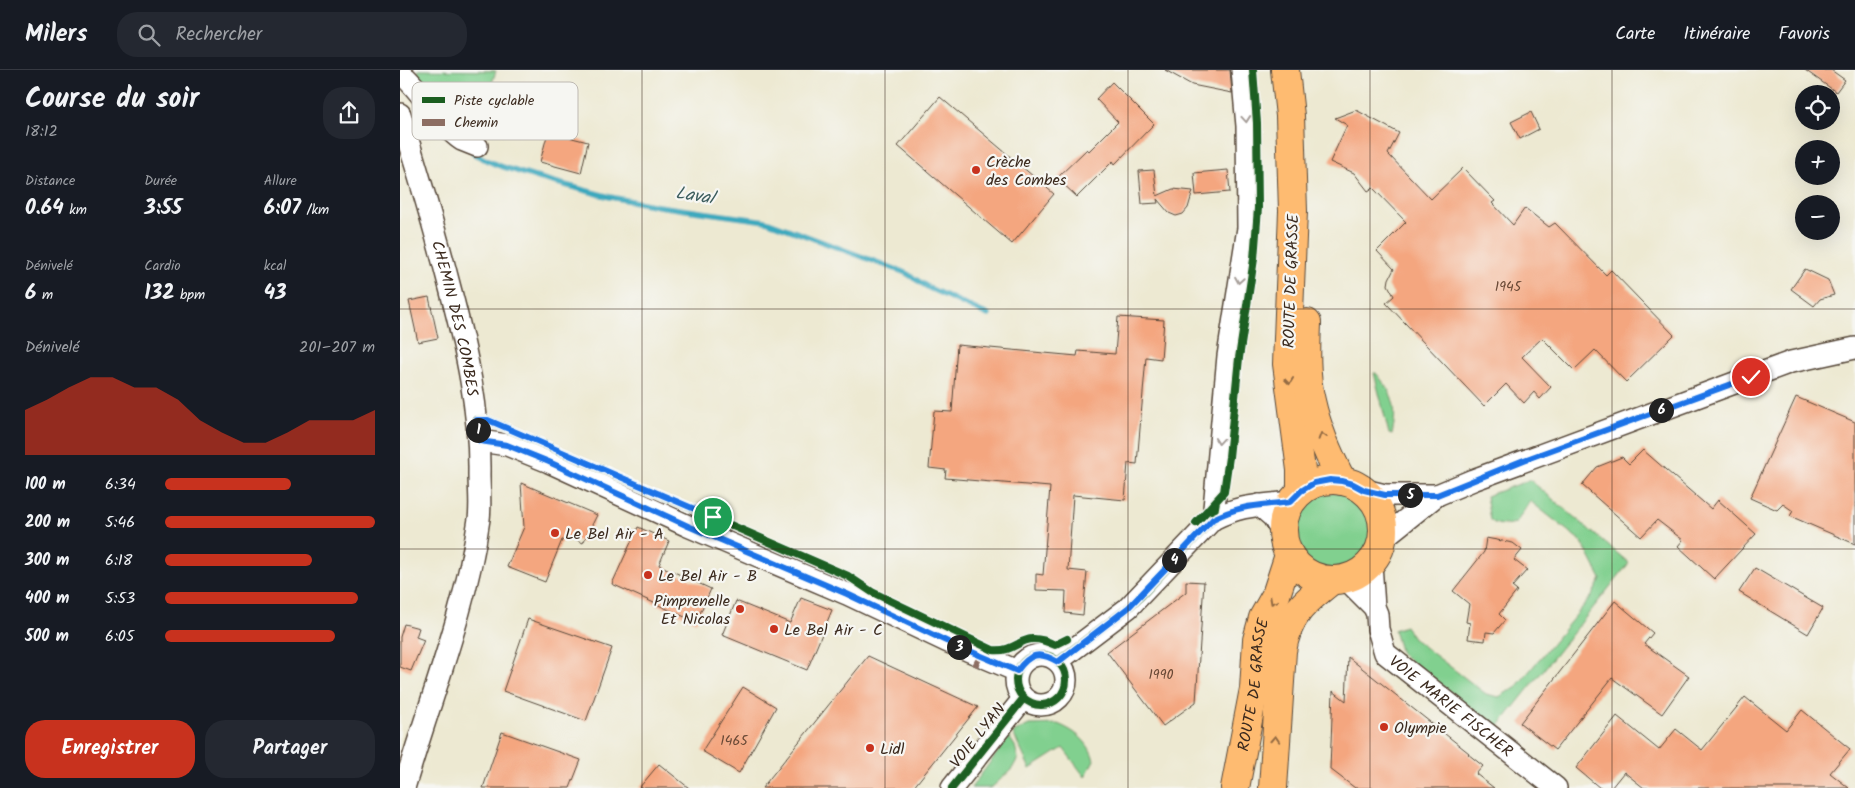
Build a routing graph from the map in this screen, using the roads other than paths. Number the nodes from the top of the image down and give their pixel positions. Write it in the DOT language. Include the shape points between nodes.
graph roads {
  1 [pos="1242,70"];
  2 [pos="1285,70"];
  3 [pos="1304,70"];
  4 [pos="400,114"];
  5 [pos="462,140"];
  6 [pos="477,146"];
  7 [pos="1855,348"];
  8 [pos="480,441"];
  9 [pos="1353,485"];
  10 [pos="1437,495"];
  11 [pos="1296,497"];
  12 [pos="1258,505"];
  13 [pos="1213,519"];
  14 [pos="1383,538"];
  15 [pos="1285,544"];
  16 [pos="1371,564"];
  17 [pos="1338,580"];
  18 [pos="1374,607"];
  19 [pos="1058,662"];
  20 [pos="1017,671"];
  21 [pos="1254,689"];
  22 [pos="1023,700"];
  23 [pos="404,788"];
  24 [pos="952,788"];
  25 [pos="1235,788"];
  26 [pos="1249,788"];
  27 [pos="1272,788"];
  28 [pos="1556,788"];
  1 -- 13 [label="street, one-way" via="1247,126 1248,228 1222,405"];
  2 -- 11 [label="main road, ROUTE DE GRASSE, one-way" via="1293,211 1288,364 1301,470"];
  9 -- 3 [label="main road, ROUTE DE GRASSE, one-way" via="1324,442 1311,401 1306,352 1310,206"];
  4 -- 8 [label="street, CHEMIN DES COMBES" via="464,339"];
  5 -- 6 [label="street"];
  7 -- 10 [label="street" via="1791,362"];
  8 -- 20 [label="street" via="507,445 549,462"];
  8 -- 23 [label="street, CHEMIN DES COMBES" via="479,517 470,573"];
  9 -- 10 [label="street" via="1385,495"];
  9 -- 11 [label="main road" via="1330,480 1314,483"];
  9 -- 14 [label="main road" via="1373,500 1380,512"];
  10 -- 14 [label="street"];
  11 -- 12 [label="street"];
  11 -- 15 [label="main road" via="1284,516"];
  12 -- 13 [label="street" via="1245,506"];
  12 -- 15 [label="street" via="1273,517"];
  13 -- 19 [label="street" via="1128,608"];
  14 -- 16 [label="main road"];
  15 -- 17 [label="main road" via="1300,569 1314,577"];
  15 -- 21 [label="main road, ROUTE DE GRASSE, one-way" via="1276,596 1257,640"];
  16 -- 17 [label="main road" via="1360,573"];
  16 -- 18 [label="street, VOIE MARIE FISCHER"];
  17 -- 18 [label="street"];
  27 -- 17 [label="main road, ROUTE DE GRASSE, one-way" via="1285,632 1297,610"];
  18 -- 28 [label="street, VOIE MARIE FISCHER" via="1385,653"];
  19 -- 20 [label="street" via="1048,656 1035,655 1024,661"];
  19 -- 22 [label="street" via="1066,674 1066,688 1058,700 1047,706 1034,706"];
  20 -- 22 [label="street" via="1016,686"];
  21 -- 25 [label="main road, ROUTE DE GRASSE"];
  21 -- 26 [label="main road"];
  22 -- 24 [label="street, VOIE LYAN"];
}
